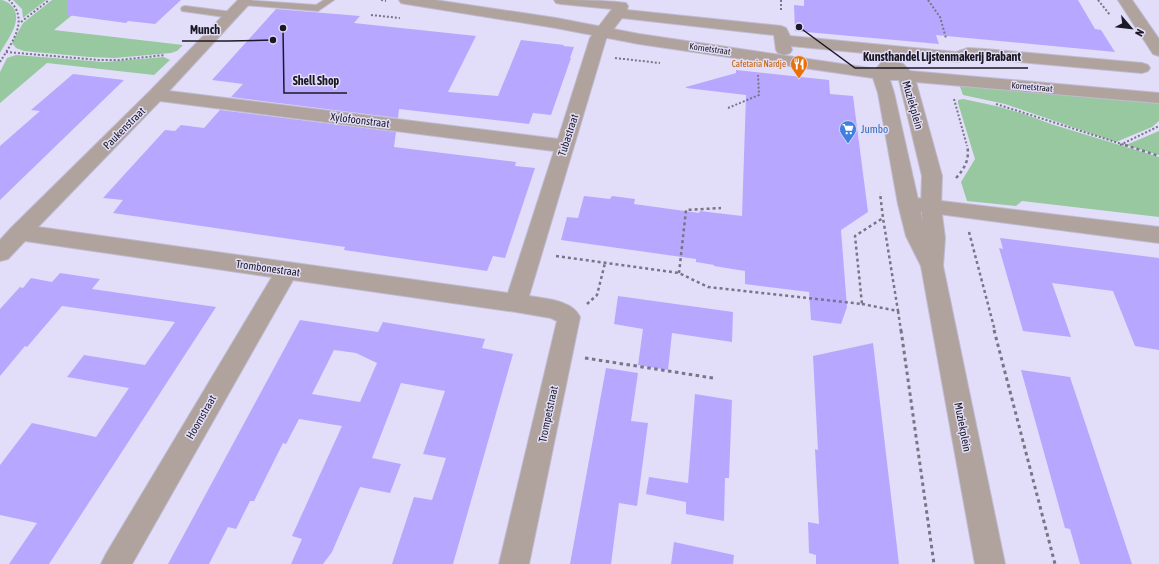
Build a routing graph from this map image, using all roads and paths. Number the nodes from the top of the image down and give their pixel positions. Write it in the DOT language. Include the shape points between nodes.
graph roads {
  1 [pos="9,0"];
  2 [pos="49,0"];
  3 [pos="330,0"];
  4 [pos="406,0"];
  5 [pos="458,0"];
  6 [pos="562,0"];
  7 [pos="928,0"];
  8 [pos="1126,0"];
  9 [pos="245,1"];
  10 [pos="185,9"];
  11 [pos="232,15"];
  12 [pos="20,23"];
  13 [pos="611,23"];
  14 [pos="783,45"];
  15 [pos="1159,51"];
  16 [pos="6,52"];
  17 [pos="197,52"];
  18 [pos="951,56"];
  19 [pos="891,60"];
  20 [pos="0,62"];
  21 [pos="1142,68"];
  22 [pos="757,69"];
  23 [pos="880,74"];
  24 [pos="906,77"];
  25 [pos="1159,85"];
  26 [pos="952,93"];
  27 [pos="156,95"];
  28 [pos="1159,98"];
  29 [pos="991,103"];
  30 [pos="728,108"];
  31 [pos="1159,126"];
  32 [pos="1120,145"];
  33 [pos="564,146"];
  34 [pos="1159,156"];
  35 [pos="879,188"];
  36 [pos="908,204"];
  37 [pos="931,207"];
  38 [pos="721,208"];
  39 [pos="963,210"];
  40 [pos="883,218"];
  41 [pos="19,232"];
  42 [pos="1159,235"];
  43 [pos="532,252"];
  44 [pos="0,253"];
  45 [pos="605,263"];
  46 [pos="932,266"];
  47 [pos="287,270"];
  48 [pos="680,273"];
  49 [pos="516,303"];
  50 [pos="862,304"];
  51 [pos="898,311"];
  52 [pos="569,317"];
  53 [pos="561,354"];
  54 [pos="713,378"];
  55 [pos="116,564"];
  56 [pos="514,564"];
  57 [pos="934,564"];
  58 [pos="990,564"];
  59 [pos="1055,564"];
  1 -- 12 [label="path" via="16,4"];
  2 -- 12 [label="path"];
  3 -- 9 [label="lane" via="318,8"];
  4 -- 13 [label="street, Kornetstraat" via="556,23"];
  5 -- 13 [label="street, Kornetstraat"];
  6 -- 13 [label="street" via="621,6"];
  7 -- 18 [label="path" via="940,17"];
  8 -- 15 [label="street"];
  9 -- 11 [label="street, Paukenstraat"];
  10 -- 11 [label="lane"];
  11 -- 17 [label="street, Paukenstraat"];
  12 -- 16 [label="path"];
  13 -- 14 [label="street, Kornetstraat"];
  13 -- 23 [label="street, Kornetstraat" via="783,59"];
  13 -- 33 [label="street, Tubastraat" via="596,44"];
  14 -- 18 [label="street, Kornetstraat"];
  14 -- 19 [label="street, Kornetstraat"];
  16 -- 17 [label="path" via="99,60"];
  16 -- 20 [label="path"];
  17 -- 27 [label="street, Paukenstraat"];
  18 -- 21 [label="street, Kornetstraat" via="985,54"];
  19 -- 23 [label="street"];
  19 -- 24 [label="street, Muziekplein"];
  19 -- 25 [label="street, Kornetstraat"];
  22 -- 30 [label="path" via="759,95"];
  23 -- 24 [label="street, Kornetstraat"];
  23 -- 36 [label="street, Muziekplein"];
  24 -- 28 [label="street, Kornetstraat"];
  24 -- 37 [label="street, Muziekplein" via="932,176"];
  26 -- 37 [label="path" via="969,154 965,168"];
  27 -- 33 [label="street, Xylofoonstraat"];
  27 -- 41 [label="street, Paukenstraat"];
  29 -- 32 [label="path"];
  31 -- 32 [label="path"];
  32 -- 34 [label="path"];
  33 -- 43 [label="street, Tubastraat"];
  35 -- 40 [label="path"];
  36 -- 37 [label="street"];
  36 -- 46 [label="street, Muziekplein" via="916,236"];
  37 -- 39 [label="street"];
  37 -- 46 [label="street, Muziekplein" via="935,238"];
  38 -- 48 [label="path" via="686,210"];
  39 -- 42 [label="street"];
  39 -- 59 [label="path"];
  40 -- 50 [label="path" via="855,236"];
  40 -- 51 [label="path"];
  41 -- 44 [label="street, Paukenstraat"];
  41 -- 47 [label="street, Trombonestraat"];
  43 -- 45 [label="path"];
  43 -- 49 [label="street, Tubastraat"];
  45 -- 48 [label="path"];
  45 -- 52 [label="path" via="597,296"];
  46 -- 58 [label="street, Muziekplein"];
  47 -- 49 [label="street, Trombonestraat"];
  47 -- 55 [label="street, Hoornstraat"];
  48 -- 50 [label="path" via="708,287"];
  49 -- 52 [label="street" via="556,310"];
  50 -- 51 [label="path"];
  51 -- 57 [label="path"];
  52 -- 53 [label="street, Trompetstraat"];
  53 -- 54 [label="path"];
  53 -- 56 [label="street, Trompetstraat"];
}
